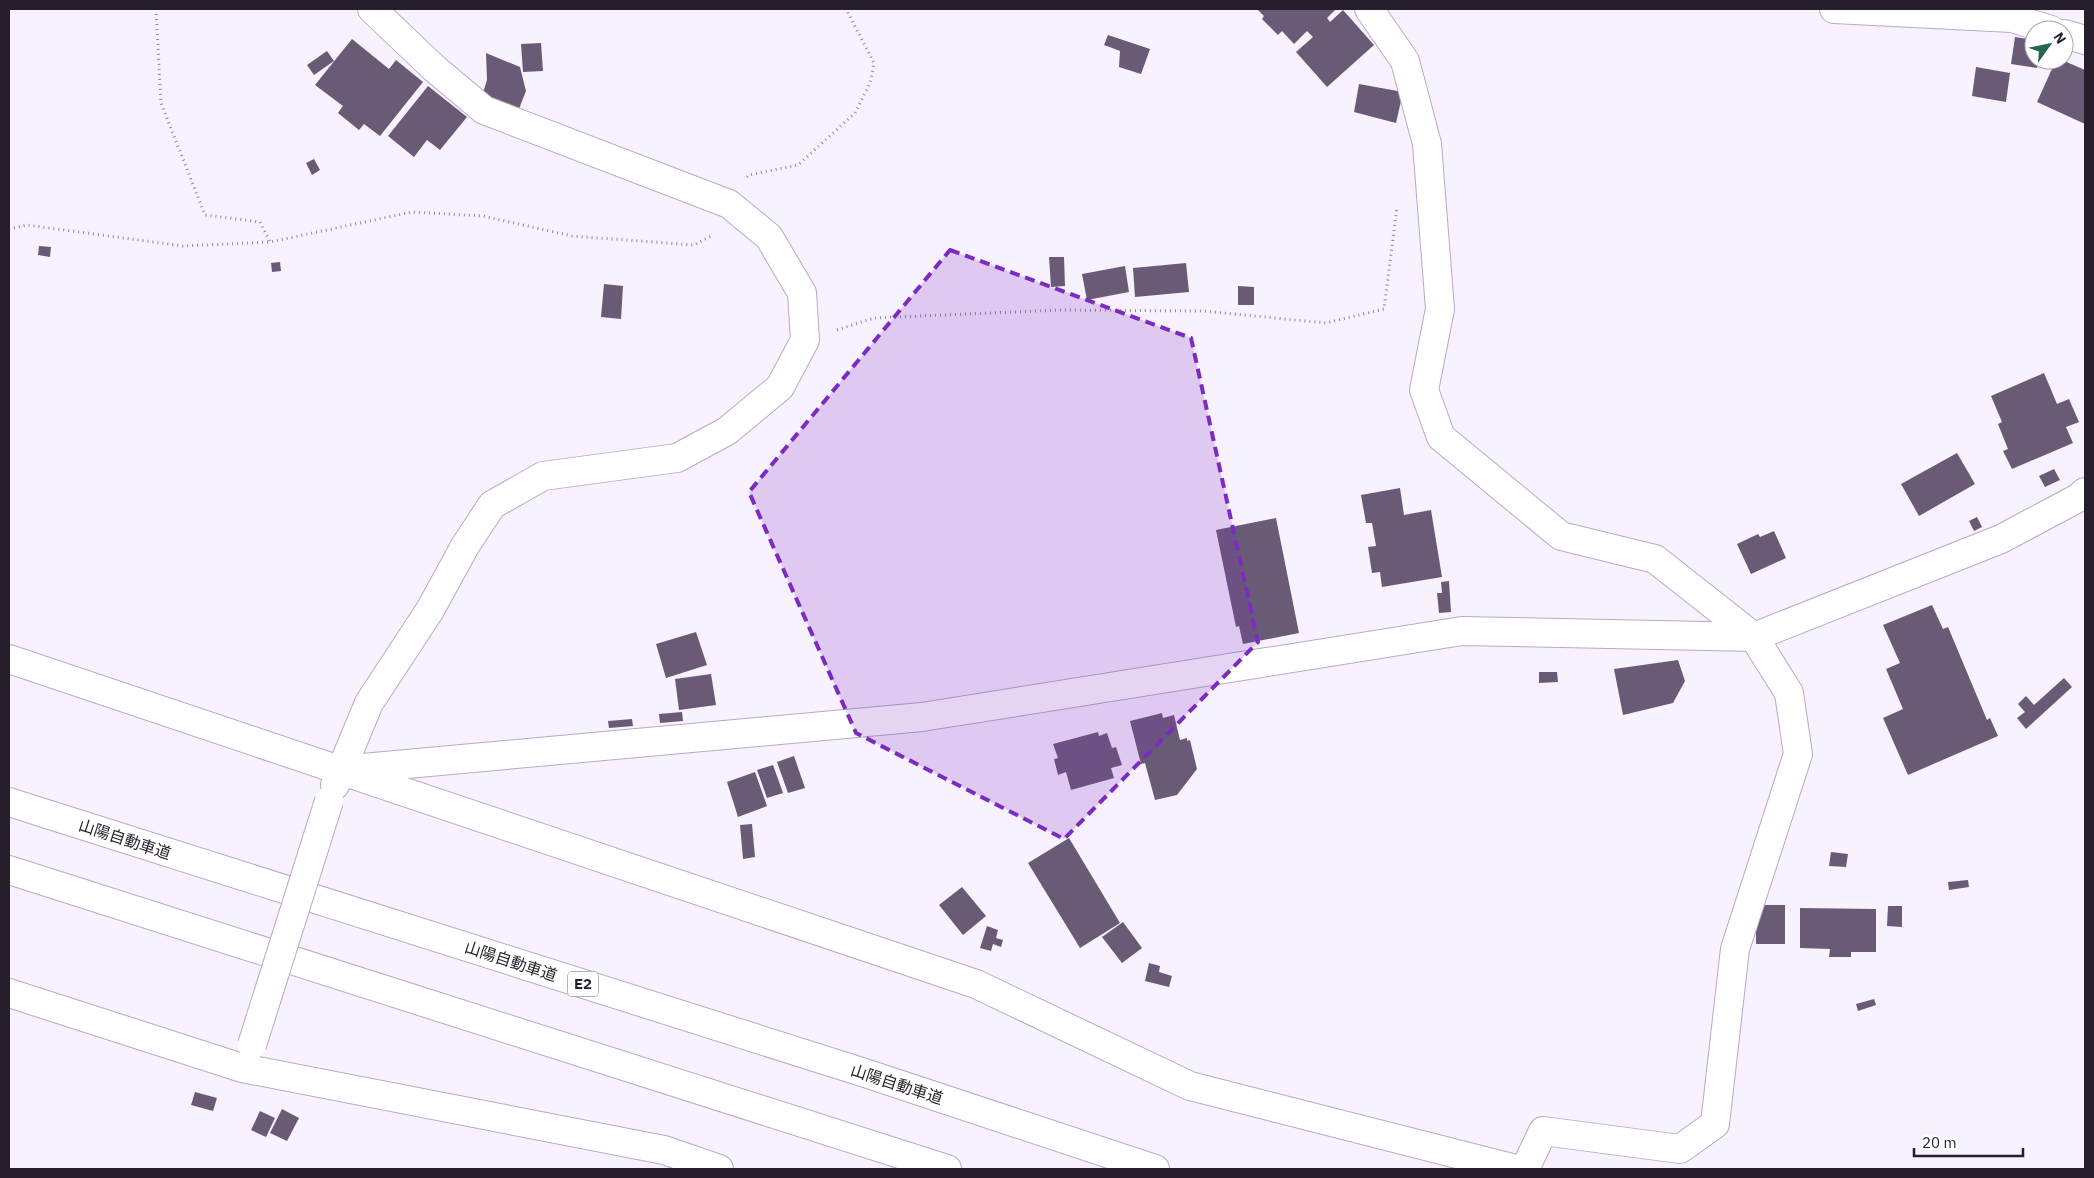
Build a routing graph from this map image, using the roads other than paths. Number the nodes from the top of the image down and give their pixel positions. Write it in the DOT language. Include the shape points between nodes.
graph roads {
  1 [pos="372,9"];
  2 [pos="1369,9"];
  3 [pos="1834,9"];
  4 [pos="2024,22"];
  5 [pos="2085,492"];
  6 [pos="1754,637"];
  7 [pos="9,659"];
  8 [pos="341,770"];
  9 [pos="9,802"];
  10 [pos="9,870"];
  11 [pos="9,993"];
  12 [pos="247,1057"];
  13 [pos="719,1169"];
  14 [pos="946,1169"];
  15 [pos="1156,1169"];
  16 [pos="1516,1169"];
  17 [pos="1525,1169"];
  1 -- 8 [label="main road" via="484,110 729,204 769,237 802,293 805,340 780,386 728,431 677,458 544,476 492,505 430,610 369,703"];
  2 -- 6 [label="main road" via="1405,61 1427,144 1440,309 1424,390 1441,437 1561,536 1655,559"];
  3 -- 4 [label="main road" via="2012,18"];
  5 -- 6 [label="main road" via="2001,539"];
  6 -- 8 [label="main road" via="1462,631 922,716"];
  6 -- 17 [label="main road" via="1788,693 1798,754 1735,949 1715,1124 1680,1149 1543,1131"];
  7 -- 8 [label="main road"];
  8 -- 12 [label="main road, bridge" via="328,800"];
  8 -- 16 [label="main road" via="976,984 1190,1086"];
  9 -- 15 [label="main road, 山陽自動車道 / E2" via="865,1073"];
  10 -- 14 [label="main road"];
  11 -- 12 [label="main road"];
  12 -- 13 [label="main road" via="664,1150"];
}
